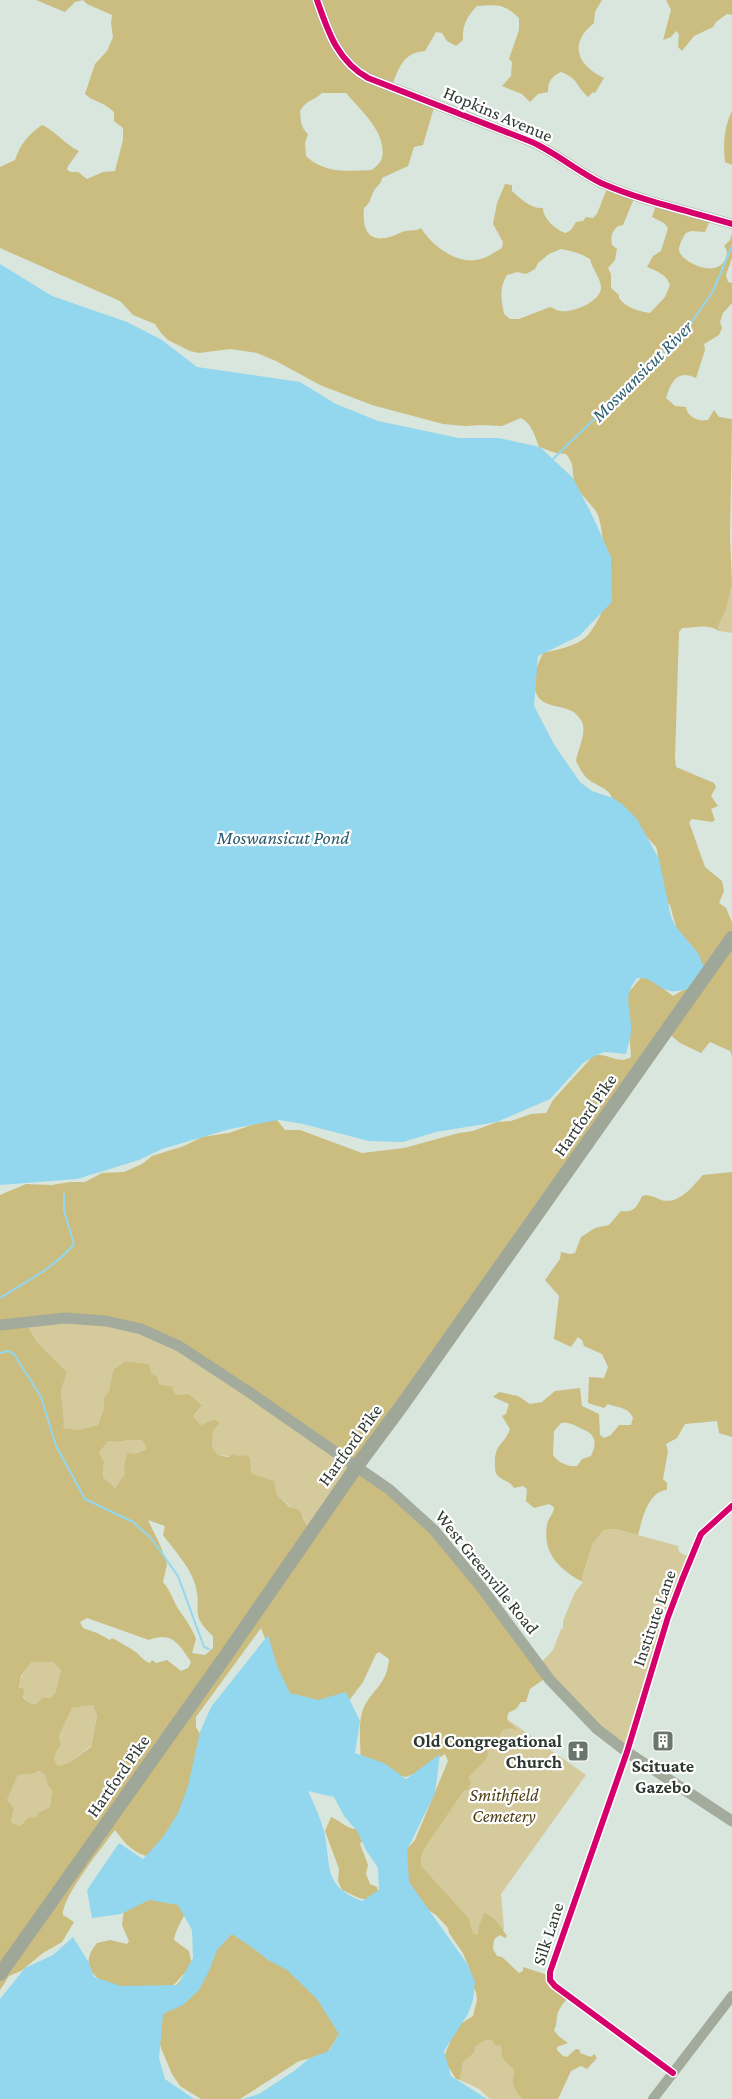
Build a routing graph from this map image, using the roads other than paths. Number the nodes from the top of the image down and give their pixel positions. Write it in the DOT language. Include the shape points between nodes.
graph roads {
  1 [pos="317,0"];
  2 [pos="732,224"];
  3 [pos="732,938"];
  4 [pos="0,1325"];
  5 [pos="357,1466"];
  6 [pos="732,1506"];
  7 [pos="627,1752"];
  8 [pos="732,1821"];
  9 [pos="0,1974"];
  10 [pos="732,1996"];
  11 [pos="672,2073"];
  12 [pos="653,2099"];
  1 -- 2 [label="street, Hopkins Avenue" via="333,42 346,62 368,78 532,142 602,183"];
  3 -- 5 [label="highway, Hartford Pike"];
  4 -- 5 [label="main road, West Greenville Road" via="65,1318 106,1321 141,1329 179,1346"];
  5 -- 7 [label="main road, West Greenville Road" via="390,1490 434,1530 568,1700 597,1729"];
  5 -- 9 [label="highway, Hartford Pike"];
  6 -- 7 [label="street, Institute Lane" via="711,1523 697,1542 668,1617"];
  7 -- 8 [label="main road, West Greenville Road"];
  7 -- 11 [label="street, Silk Lane" via="550,1976 555,1986"];
  10 -- 11 [label="street"];
  11 -- 12 [label="street"];
}
